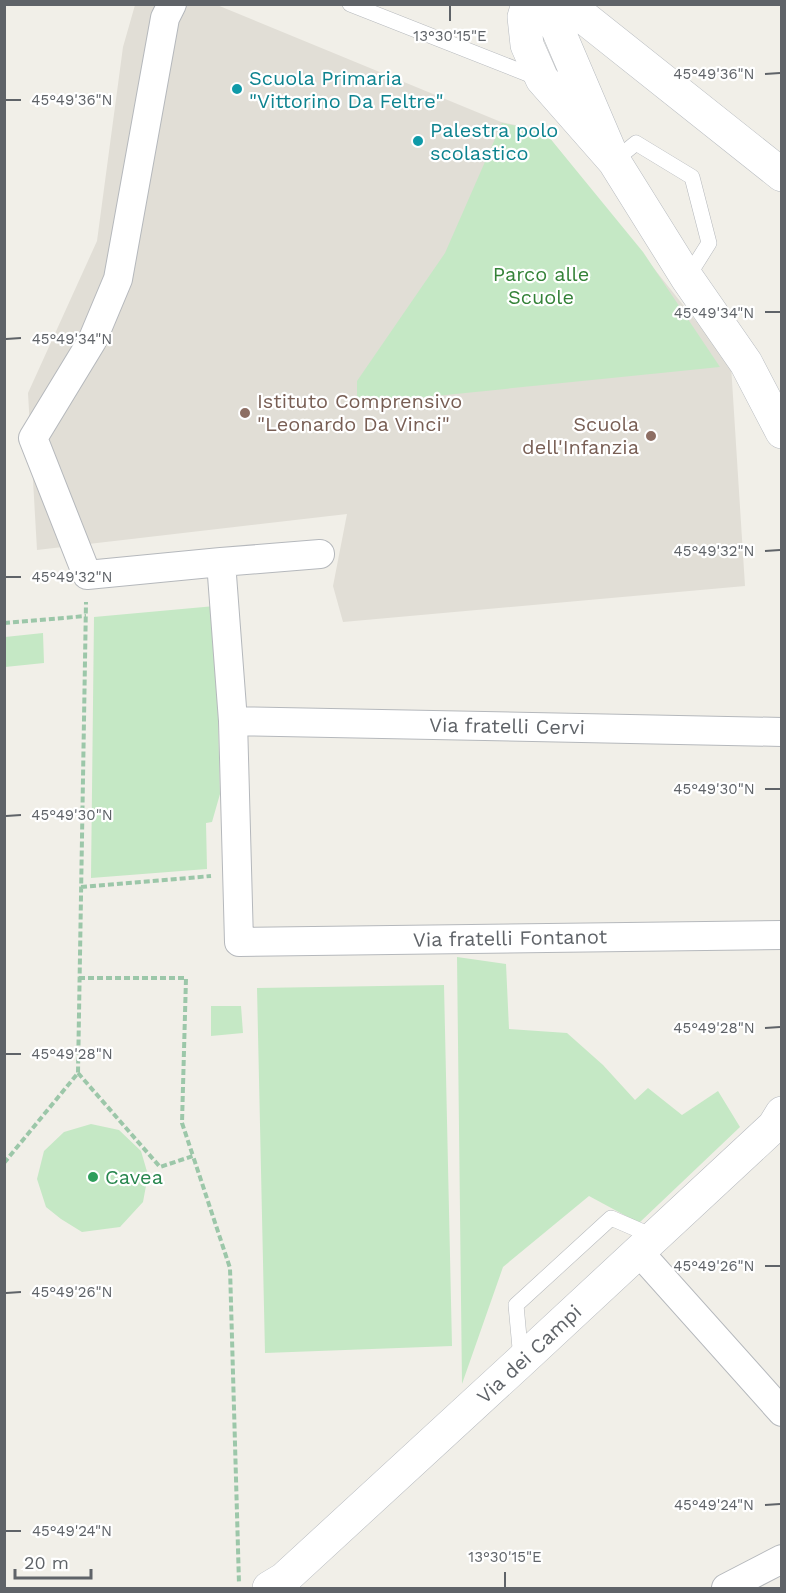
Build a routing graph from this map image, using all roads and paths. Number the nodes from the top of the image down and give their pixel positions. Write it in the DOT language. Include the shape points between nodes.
graph roads {
  1 [pos="172,4"];
  2 [pos="350,4"];
  3 [pos="528,4"];
  4 [pos="547,4"];
  5 [pos="567,4"];
  6 [pos="542,80"];
  7 [pos="614,161"];
  8 [pos="782,175"];
  9 [pos="687,278"];
  10 [pos="782,432"];
  11 [pos="320,554"];
  12 [pos="221,562"];
  13 [pos="87,575"];
  14 [pos="86,616"];
  15 [pos="4,622"];
  16 [pos="233,721"];
  17 [pos="782,732"];
  18 [pos="237,874"];
  19 [pos="81,886"];
  20 [pos="782,935"];
  21 [pos="79,978"];
  22 [pos="78,1073"];
  23 [pos="782,1113"];
  24 [pos="194,1156"];
  25 [pos="4,1163"];
  26 [pos="647,1245"];
  27 [pos="521,1361"];
  28 [pos="782,1412"];
  29 [pos="782,1559"];
  30 [pos="239,1588"];
  31 [pos="269,1588"];
  32 [pos="726,1588"];
  1 -- 13 [label="street" via="165,18 117,279 92,341 33,438"];
  2 -- 6 [label="lane"];
  3 -- 6 [label="street" via="524,17 527,45"];
  4 -- 7 [label="street"];
  5 -- 8 [label="street"];
  6 -- 7 [label="street"];
  7 -- 9 [label="street"];
  7 -- 9 [label="lane" via="636,143 692,177 710,243"];
  9 -- 10 [label="street" via="746,363"];
  11 -- 12 [label="street"];
  12 -- 13 [label="street"];
  12 -- 16 [label="street"];
  13 -- 14 [label="path"];
  14 -- 15 [label="path"];
  14 -- 19 [label="path"];
  16 -- 17 [label="street, Via fratelli Cervi"];
  16 -- 18 [label="street"];
  18 -- 19 [label="path"];
  18 -- 20 [label="street, Via fratelli Fontanot" via="239,942"];
  19 -- 21 [label="path"];
  21 -- 22 [label="path"];
  21 -- 24 [label="path" via="186,978 182,1123"];
  22 -- 24 [label="path" via="160,1167"];
  22 -- 25 [label="path"];
  23 -- 26 [label="street, Via dei Campi" via="774,1126"];
  24 -- 30 [label="path" via="230,1268"];
  26 -- 27 [label="street, Via dei Campi"];
  26 -- 27 [label="lane" via="611,1218 516,1305"];
  26 -- 28 [label="street"];
  27 -- 31 [label="street, Via dei Campi" via="284,1580"];
  29 -- 32 [label="street"];
}
